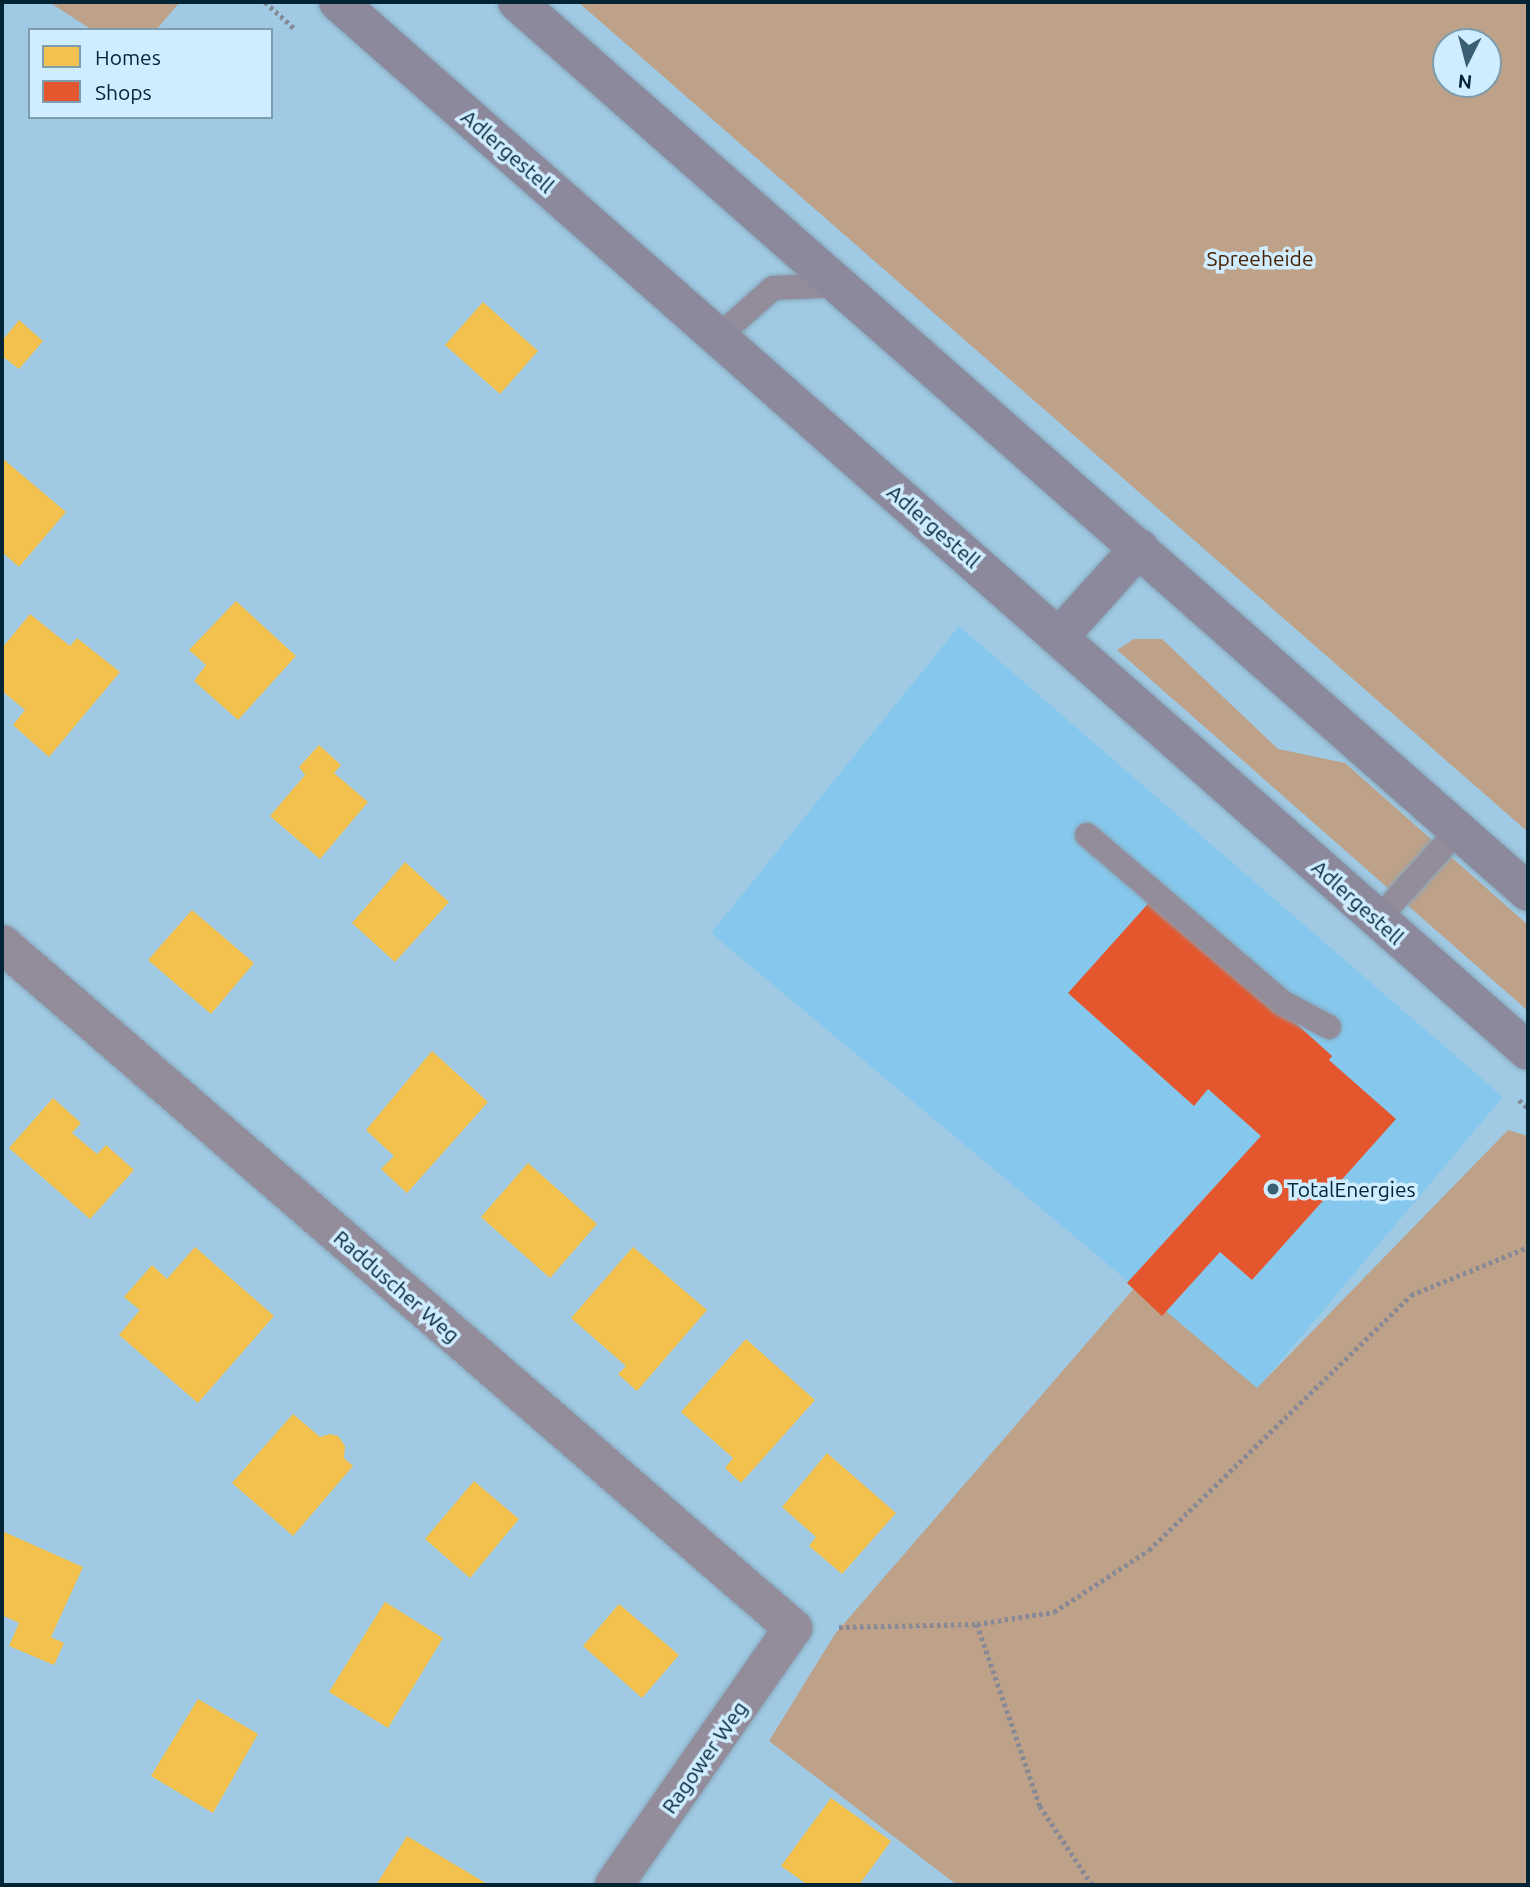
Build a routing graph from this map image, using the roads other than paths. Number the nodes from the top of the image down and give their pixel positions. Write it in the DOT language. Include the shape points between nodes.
graph roads {
  1 [pos="338,2"];
  2 [pos="517,2"];
  3 [pos="840,285"];
  4 [pos="719,336"];
  5 [pos="1139,548"];
  6 [pos="1059,636"];
  7 [pos="1458,830"];
  8 [pos="1087,835"];
  9 [pos="1528,892"];
  10 [pos="1378,919"];
  11 [pos="2,944"];
  12 [pos="1329,1027"];
  13 [pos="1528,1051"];
  14 [pos="793,1628"];
  15 [pos="614,1885"];
  1 -- 4 [label="main road, Adlergestell"];
  2 -- 3 [label="main road"];
  3 -- 4 [label="lane" via="773,288"];
  3 -- 5 [label="main road"];
  4 -- 6 [label="main road, Adlergestell"];
  5 -- 6 [label="main road"];
  5 -- 7 [label="main road"];
  6 -- 10 [label="main road, Adlergestell"];
  7 -- 9 [label="main road"];
  7 -- 10 [label="lane"];
  8 -- 12 [label="lane" via="1284,1003"];
  10 -- 13 [label="main road, Adlergestell"];
  11 -- 14 [label="street, Radduscher Weg"];
  14 -- 15 [label="street, Ragower Weg"];
}
